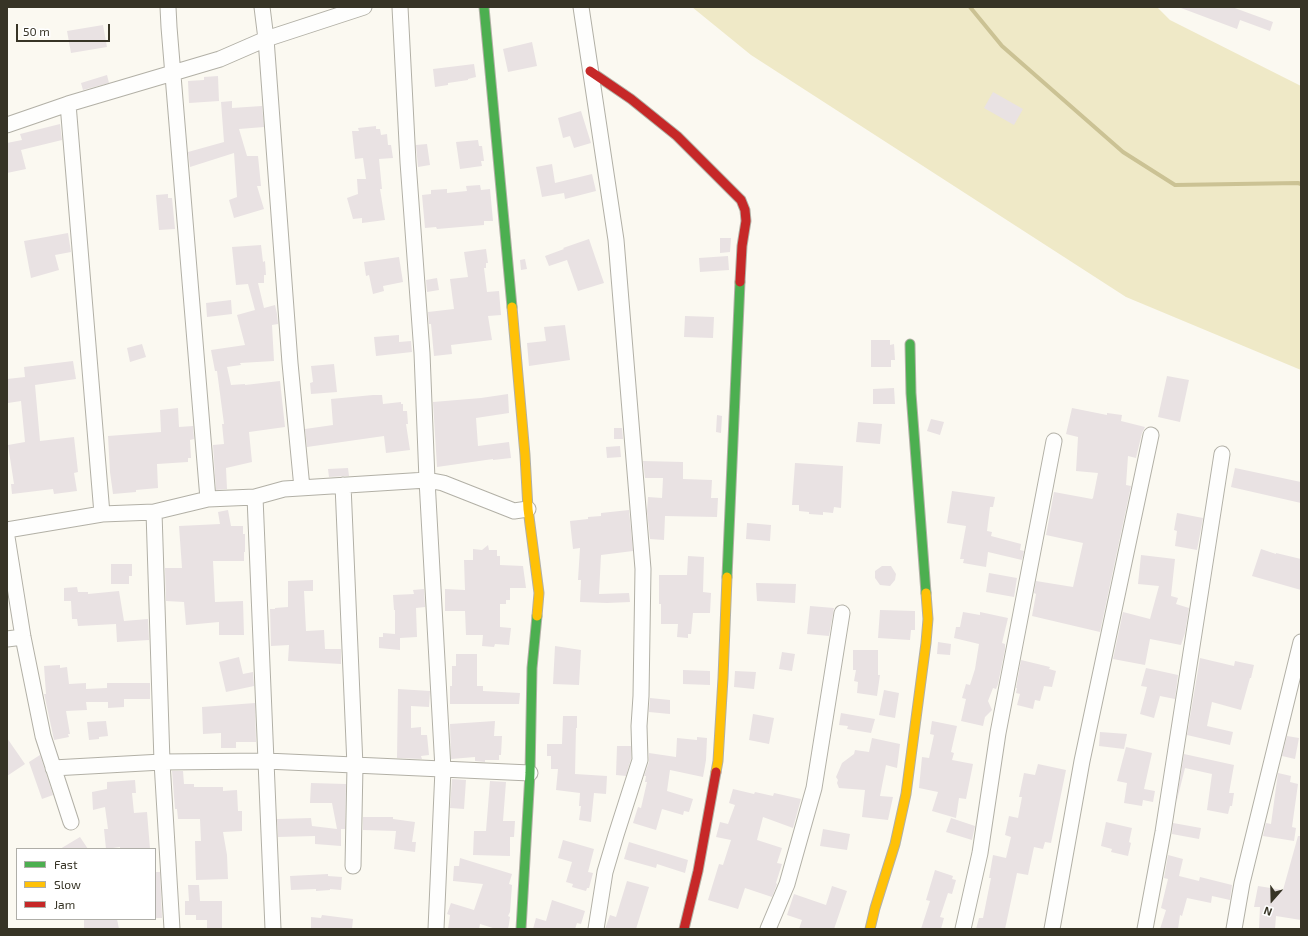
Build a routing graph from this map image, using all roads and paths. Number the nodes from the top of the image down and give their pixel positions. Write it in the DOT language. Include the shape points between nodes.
graph roads {
  1 [pos="168,7"];
  2 [pos="262,7"];
  3 [pos="400,7"];
  4 [pos="484,7"];
  5 [pos="581,7"];
  6 [pos="359,8"];
  7 [pos="266,40"];
  8 [pos="590,71"];
  9 [pos="173,73"];
  10 [pos="68,104"];
  11 [pos="7,125"];
  12 [pos="910,344"];
  13 [pos="1151,435"];
  14 [pos="1054,441"];
  15 [pos="1222,454"];
  16 [pos="427,480"];
  17 [pos="343,485"];
  18 [pos="302,488"];
  19 [pos="255,497"];
  20 [pos="208,499"];
  21 [pos="528,509"];
  22 [pos="154,512"];
  23 [pos="102,514"];
  24 [pos="7,530"];
  25 [pos="7,537"];
  26 [pos="842,613"];
  27 [pos="24,637"];
  28 [pos="7,639"];
  29 [pos="1301,642"];
  30 [pos="266,761"];
  31 [pos="162,762"];
  32 [pos="355,766"];
  33 [pos="53,768"];
  34 [pos="443,770"];
  35 [pos="530,773"];
  36 [pos="72,822"];
  37 [pos="353,866"];
  38 [pos="172,929"];
  39 [pos="274,929"];
  40 [pos="436,929"];
  41 [pos="521,929"];
  42 [pos="596,929"];
  43 [pos="684,929"];
  44 [pos="768,929"];
  45 [pos="870,929"];
  46 [pos="963,929"];
  47 [pos="1052,929"];
  48 [pos="1145,929"];
  49 [pos="1234,929"];
  1 -- 9 [label="street"];
  2 -- 7 [label="street"];
  3 -- 16 [label="street" via="422,353"];
  4 -- 21 [label="street" via="525,447"];
  5 -- 8 [label="street"];
  6 -- 7 [label="street"];
  7 -- 9 [label="street" via="220,59"];
  7 -- 18 [label="street"];
  8 -- 42 [label="street" via="616,240 643,569 640,760 605,872"];
  8 -- 43 [label="street" via="631,99 677,136 741,200 746,210 742,246 718,761 698,870"];
  9 -- 10 [label="street"];
  9 -- 20 [label="street"];
  10 -- 11 [label="street"];
  10 -- 23 [label="street"];
  12 -- 45 [label="street" via="911,393 928,619 904,801 895,844"];
  13 -- 47 [label="street" via="1082,761"];
  14 -- 46 [label="street" via="998,733 980,853"];
  15 -- 48 [label="street" via="1163,832"];
  16 -- 17 [label="street"];
  16 -- 21 [label="street" via="443,483 514,512"];
  16 -- 34 [label="street"];
  17 -- 18 [label="street"];
  17 -- 32 [label="street"];
  18 -- 19 [label="street" via="284,489"];
  19 -- 20 [label="street"];
  19 -- 30 [label="street"];
  20 -- 22 [label="street"];
  21 -- 35 [label="street" via="539,593 532,668"];
  22 -- 23 [label="street"];
  22 -- 31 [label="street"];
  23 -- 24 [label="street"];
  25 -- 27 [label="street"];
  26 -- 44 [label="street" via="814,788 787,884"];
  27 -- 28 [label="street"];
  27 -- 33 [label="street" via="43,736"];
  29 -- 49 [label="street" via="1242,883"];
  30 -- 31 [label="street"];
  30 -- 32 [label="street"];
  30 -- 39 [label="street"];
  31 -- 33 [label="street"];
  31 -- 38 [label="street"];
  32 -- 34 [label="street"];
  32 -- 37 [label="street"];
  33 -- 36 [label="street"];
  34 -- 35 [label="street"];
  34 -- 40 [label="street"];
  35 -- 41 [label="street"];
}
